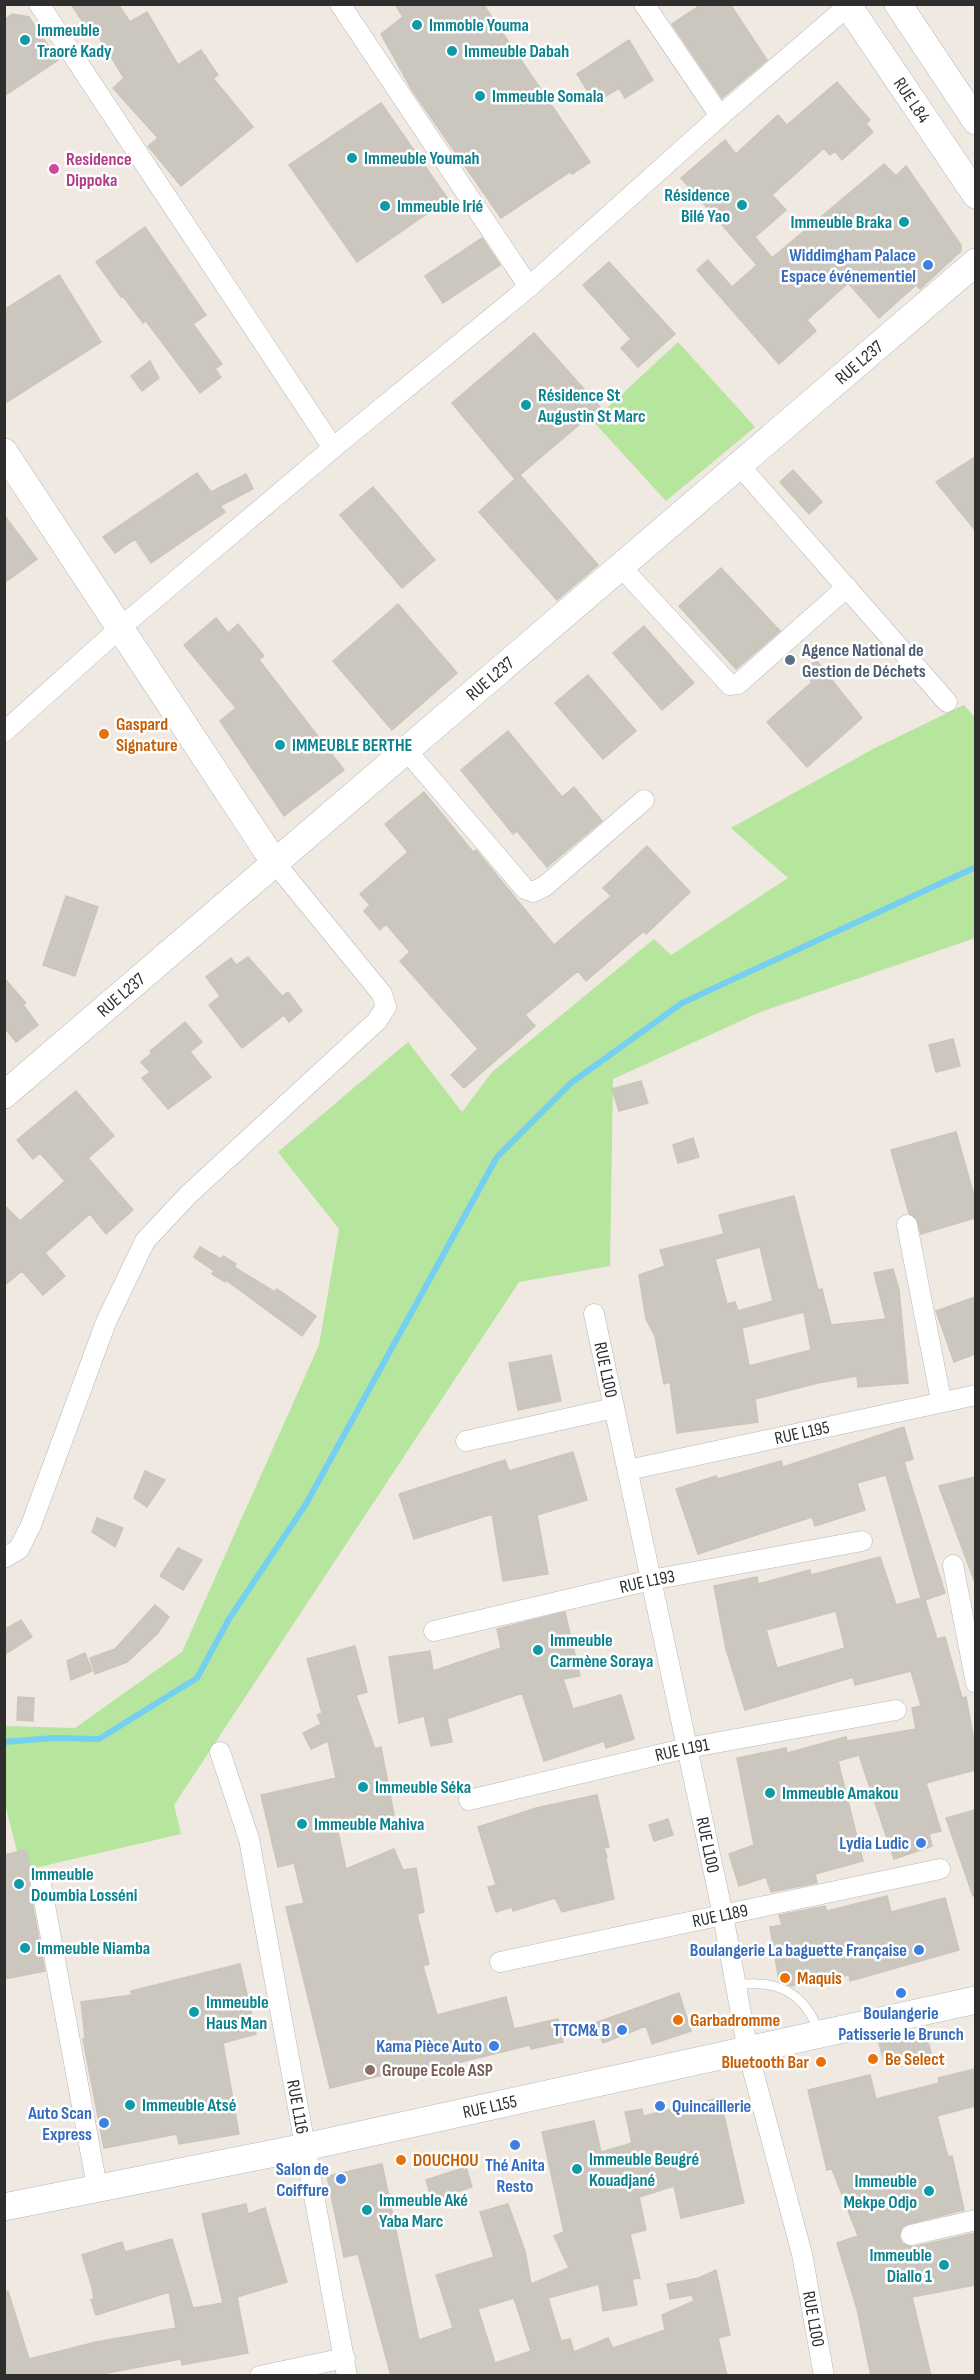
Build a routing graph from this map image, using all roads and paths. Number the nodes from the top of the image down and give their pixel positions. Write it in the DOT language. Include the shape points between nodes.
graph roads {
  1 [pos="39,4"];
  2 [pos="340,4"];
  3 [pos="644,4"];
  4 [pos="898,4"];
  5 [pos="847,5"];
  6 [pos="720,116"];
  7 [pos="975,121"];
  8 [pos="975,195"];
  9 [pos="975,262"];
  10 [pos="529,287"];
  11 [pos="333,448"];
  12 [pos="4,452"];
  13 [pos="739,465"];
  14 [pos="621,567"];
  15 [pos="847,587"];
  16 [pos="120,628"];
  17 [pos="947,702"];
  18 [pos="4,732"];
  19 [pos="407,751"];
  20 [pos="644,800"];
  21 [pos="274,863"];
  22 [pos="4,1095"];
  23 [pos="907,1225"];
  24 [pos="594,1314"];
  25 [pos="975,1395"];
  26 [pos="941,1400"];
  27 [pos="615,1408"];
  28 [pos="466,1441"];
  29 [pos="628,1470"];
  30 [pos="862,1541"];
  31 [pos="4,1558"];
  32 [pos="953,1565"];
  33 [pos="651,1580"];
  34 [pos="434,1631"];
  35 [pos="975,1683"];
  36 [pos="896,1710"];
  37 [pos="687,1748"];
  38 [pos="220,1752"];
  39 [pos="469,1800"];
  40 [pos="940,1869"];
  41 [pos="41,1884"];
  42 [pos="723,1915"];
  43 [pos="500,1962"];
  44 [pos="735,1985"];
  45 [pos="975,2000"];
  46 [pos="820,2035"];
  47 [pos="748,2052"];
  48 [pos="305,2147"];
  49 [pos="97,2187"];
  50 [pos="4,2207"];
  51 [pos="975,2220"];
  52 [pos="911,2235"];
  53 [pos="346,2367"];
  54 [pos="260,2376"];
  55 [pos="824,2376"];
  1 -- 11 [label="street"];
  2 -- 10 [label="street"];
  3 -- 6 [label="street"];
  4 -- 7 [label="street"];
  5 -- 6 [label="street"];
  5 -- 8 [label="street, RUE L84"];
  6 -- 10 [label="street"];
  9 -- 13 [label="street, RUE L237"];
  10 -- 11 [label="street"];
  11 -- 16 [label="street"];
  12 -- 16 [label="street"];
  13 -- 14 [label="street, RUE L237"];
  13 -- 15 [label="street"];
  14 -- 15 [label="street" via="730,685 738,684"];
  14 -- 19 [label="street, RUE L237"];
  15 -- 17 [label="street"];
  16 -- 18 [label="street"];
  16 -- 21 [label="street"];
  19 -- 20 [label="street" via="525,889 533,892 545,886"];
  19 -- 21 [label="street, RUE L237"];
  21 -- 22 [label="street, RUE L237"];
  21 -- 31 [label="street" via="382,994 386,1007 377,1021 188,1195 145,1241 106,1322 31,1525 18,1549"];
  23 -- 26 [label="street"];
  24 -- 27 [label="street, RUE L100"];
  25 -- 26 [label="street, RUE L195"];
  26 -- 29 [label="street, RUE L195"];
  27 -- 28 [label="street"];
  27 -- 29 [label="street, RUE L100"];
  29 -- 33 [label="street, RUE L100"];
  30 -- 33 [label="street, RUE L193"];
  32 -- 35 [label="street"];
  33 -- 34 [label="street, RUE L193"];
  33 -- 37 [label="street, RUE L100"];
  36 -- 37 [label="street, RUE L191"];
  37 -- 39 [label="street, RUE L191"];
  37 -- 42 [label="street, RUE L100"];
  38 -- 48 [label="street, RUE L116" via="249,1839"];
  40 -- 42 [label="street, RUE L189"];
  41 -- 49 [label="street"];
  42 -- 43 [label="street, RUE L189"];
  42 -- 44 [label="street, RUE L100"];
  44 -- 46 [label="lane" via="759,1982 798,1997 812,2014"];
  44 -- 47 [label="street, RUE L100"];
  45 -- 46 [label="street, RUE L155"];
  46 -- 47 [label="street, RUE L155"];
  47 -- 48 [label="street, RUE L155"];
  47 -- 55 [label="street, RUE L100" via="802,2254"];
  48 -- 49 [label="street, RUE L155"];
  48 -- 53 [label="street, RUE L116"];
  49 -- 50 [label="street, RUE L155"];
  51 -- 52 [label="street"];
  53 -- 54 [label="street"];
}
